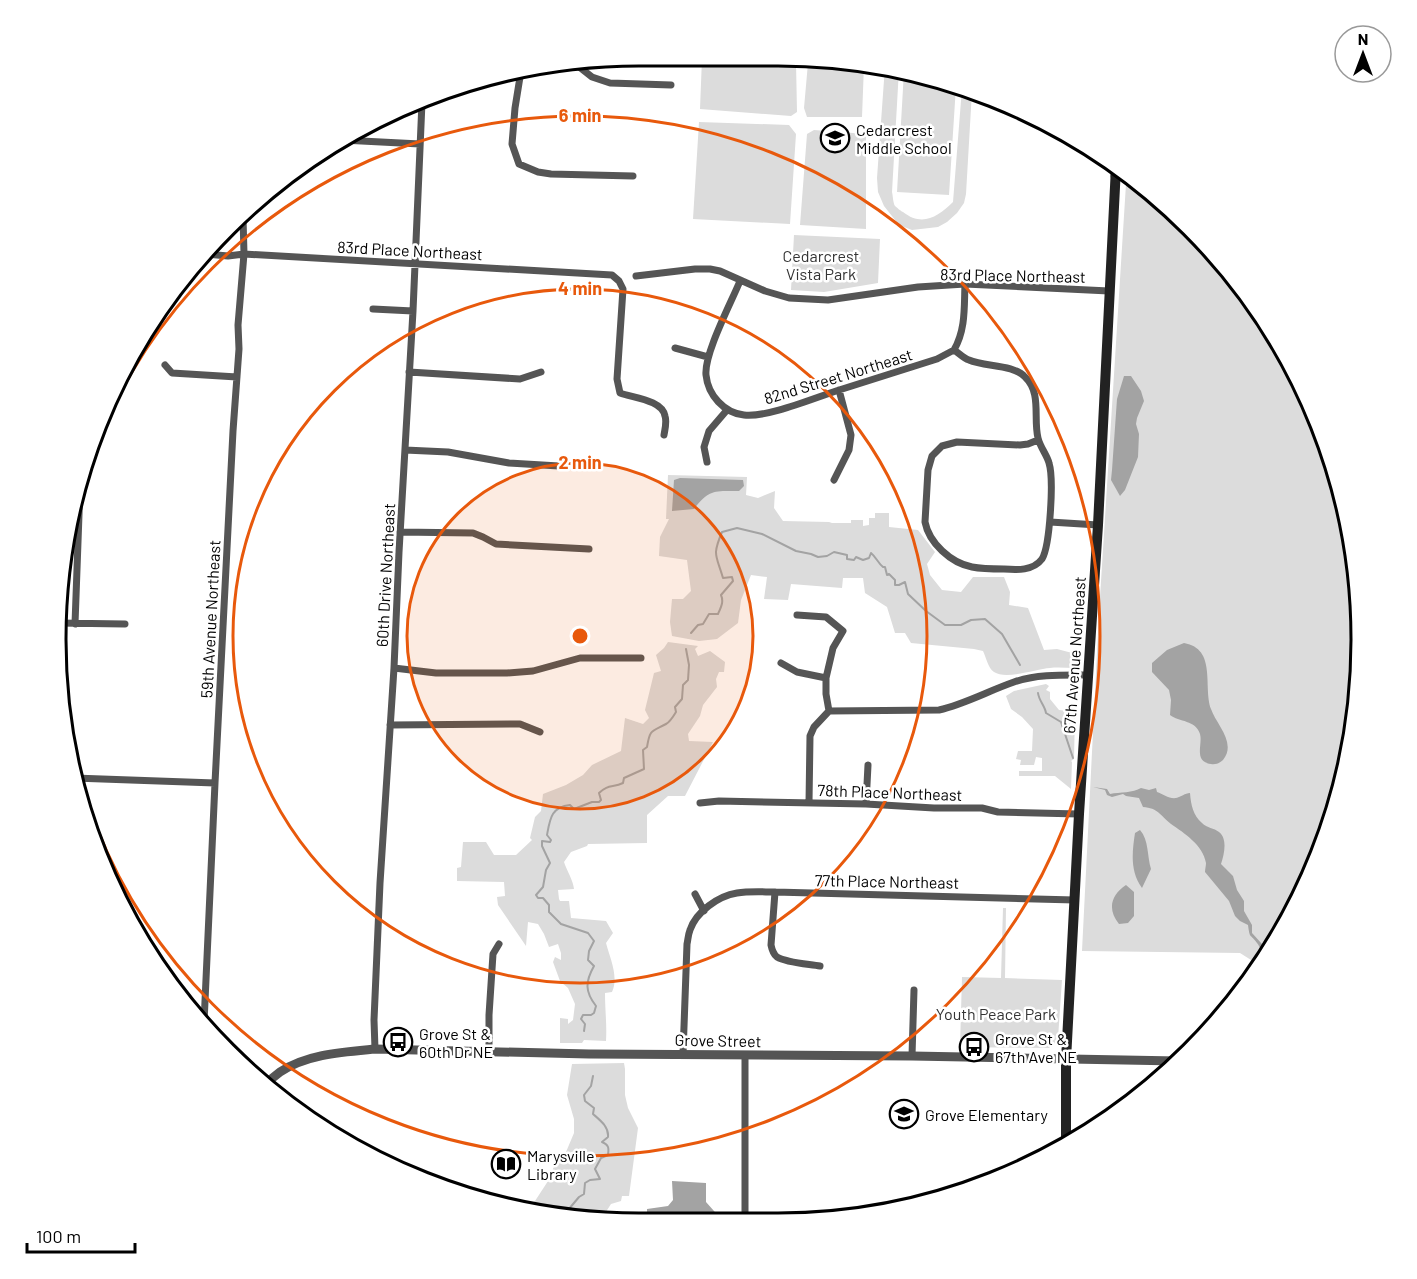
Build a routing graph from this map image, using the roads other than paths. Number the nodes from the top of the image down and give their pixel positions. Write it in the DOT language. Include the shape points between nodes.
graph roads {
  1 [pos="582,69"];
  2 [pos="520,79"];
  3 [pos="671,85"];
  4 [pos="422,109"];
  5 [pos="357,141"];
  6 [pos="420,144"];
  7 [pos="633,176"];
  8 [pos="1116,177"];
  9 [pos="243,225"];
  10 [pos="214,255"];
  11 [pos="244,255"];
  12 [pos="415,264"];
  13 [pos="636,276"];
  14 [pos="740,281"];
  15 [pos="965,284"];
  16 [pos="1109,291"];
  17 [pos="373,309"];
  18 [pos="413,311"];
  19 [pos="675,348"];
  20 [pos="954,350"];
  21 [pos="708,357"];
  22 [pos="165,365"];
  23 [pos="410,372"];
  24 [pos="542,372"];
  25 [pos="237,377"];
  26 [pos="839,390"];
  27 [pos="727,410"];
  28 [pos="664,435"];
  29 [pos="1038,440"];
  30 [pos="405,450"];
  31 [pos="707,462"];
  32 [pos="559,466"];
  33 [pos="834,480"];
  34 [pos="79,521"];
  35 [pos="1050,522"];
  36 [pos="1098,525"];
  37 [pos="400,532"];
  38 [pos="589,549"];
  39 [pos="796,615"];
  40 [pos="66,624"];
  41 [pos="75,624"];
  42 [pos="124,624"];
  43 [pos="641,658"];
  44 [pos="782,663"];
  45 [pos="394,668"];
  46 [pos="1088,675"];
  47 [pos="826,678"];
  48 [pos="829,711"];
  49 [pos="390,724"];
  50 [pos="540,732"];
  51 [pos="868,765"];
  52 [pos="84,778"];
  53 [pos="215,783"];
  54 [pos="700,803"];
  55 [pos="809,803"];
  56 [pos="866,804"];
  57 [pos="1079,814"];
  58 [pos="775,891"];
  59 [pos="695,894"];
  60 [pos="1075,900"];
  61 [pos="704,911"];
  62 [pos="499,944"];
  63 [pos="820,966"];
  64 [pos="914,990"];
  65 [pos="204,1014"];
  66 [pos="375,1049"];
  67 [pos="489,1051"];
  68 [pos="683,1054"];
  69 [pos="745,1055"];
  70 [pos="912,1056"];
  71 [pos="1066,1060"];
  72 [pos="1165,1063"];
  73 [pos="271,1079"];
  74 [pos="1066,1135"];
  75 [pos="745,1213"];
  1 -- 3 [label="street" via="610,83"];
  2 -- 7 [label="street" via="513,132 519,164 551,174"];
  4 -- 6 [label="street, 60th Drive Northeast"];
  5 -- 6 [label="street"];
  6 -- 12 [label="street, 60th Drive Northeast"];
  8 -- 16 [label="main road, 67th Avenue Northeast"];
  9 -- 11 [label="street, 59th Avenue Northeast"];
  10 -- 11 [label="street, 83rd Place Northeast"];
  11 -- 12 [label="street, 83rd Place Northeast"];
  11 -- 25 [label="street, 59th Avenue Northeast"];
  12 -- 18 [label="street, 60th Drive Northeast"];
  12 -- 28 [label="street, 83rd Place Northeast" via="612,275 623,290 617,379 620,393 660,407 665,415"];
  13 -- 14 [label="street, 83rd Place Northeast" via="710,269"];
  14 -- 15 [label="street, 83rd Place Northeast" via="789,298 828,300"];
  14 -- 21 [label="street"];
  15 -- 16 [label="street, 83rd Place Northeast"];
  15 -- 20 [label="street" via="963,328"];
  16 -- 36 [label="main road, 67th Avenue Northeast"];
  17 -- 18 [label="street"];
  18 -- 23 [label="street, 60th Drive Northeast"];
  19 -- 21 [label="street"];
  20 -- 26 [label="street, 82nd Street Northeast"];
  20 -- 29 [label="street" via="967,360 1025,376 1033,388"];
  21 -- 27 [label="street" via="709,388"];
  22 -- 25 [label="street" via="172,373"];
  23 -- 24 [label="street" via="520,379"];
  23 -- 30 [label="street, 60th Drive Northeast"];
  25 -- 53 [label="street, 59th Avenue Northeast"];
  26 -- 27 [label="street, 82nd Street Northeast" via="756,416"];
  26 -- 33 [label="street" via="851,435 849,450"];
  27 -- 31 [label="street" via="709,431 704,447"];
  29 -- 35 [label="street" via="1050,465"];
  29 -- 35 [label="street" via="1020,445 957,442 942,446 932,456 928,470 925,522 935,545 958,562 974,568 1020,570 1041,559 1048,544"];
  30 -- 32 [label="street"];
  30 -- 37 [label="street, 60th Drive Northeast"];
  34 -- 41 [label="street"];
  35 -- 36 [label="street"];
  36 -- 46 [label="main road, 67th Avenue Northeast"];
  37 -- 38 [label="street" via="472,533 496,544"];
  37 -- 45 [label="street, 60th Drive Northeast"];
  39 -- 47 [label="street" via="826,617 843,631 833,648"];
  40 -- 41 [label="street"];
  41 -- 42 [label="street"];
  43 -- 45 [label="street" via="580,658 533,671 507,673 436,673"];
  44 -- 47 [label="street" via="797,672"];
  45 -- 49 [label="street, 60th Drive Northeast"];
  46 -- 48 [label="street" via="1014,682 939,710"];
  46 -- 57 [label="main road, 67th Avenue Northeast"];
  47 -- 48 [label="street"];
  48 -- 55 [label="street" via="810,736"];
  49 -- 50 [label="street" via="520,724"];
  49 -- 66 [label="street, 60th Drive Northeast"];
  51 -- 56 [label="street"];
  52 -- 53 [label="street"];
  53 -- 65 [label="street, 59th Avenue Northeast"];
  54 -- 55 [label="street, 78th Place Northeast"];
  55 -- 56 [label="street, 78th Place Northeast"];
  56 -- 57 [label="street, 78th Place Northeast"];
  57 -- 60 [label="main road, 67th Avenue Northeast"];
  58 -- 60 [label="street, 77th Place Northeast"];
  58 -- 61 [label="street, 77th Place Northeast" via="736,893"];
  58 -- 63 [label="street" via="772,952 784,960"];
  59 -- 61 [label="street"];
  60 -- 71 [label="main road, 67th Avenue Northeast"];
  61 -- 68 [label="street" via="690,929 687,944"];
  62 -- 67 [label="street" via="493,954"];
  64 -- 70 [label="street"];
  66 -- 67 [label="street, Grove Street"];
  66 -- 73 [label="street, Grove Street" via="309,1059"];
  67 -- 68 [label="street, Grove Street"];
  68 -- 69 [label="street, Grove Street"];
  69 -- 70 [label="street, Grove Street"];
  69 -- 75 [label="street"];
  70 -- 71 [label="street, Grove Street"];
  71 -- 72 [label="street, Grove Street"];
  71 -- 74 [label="main road, 67th Avenue Northeast"];
}
